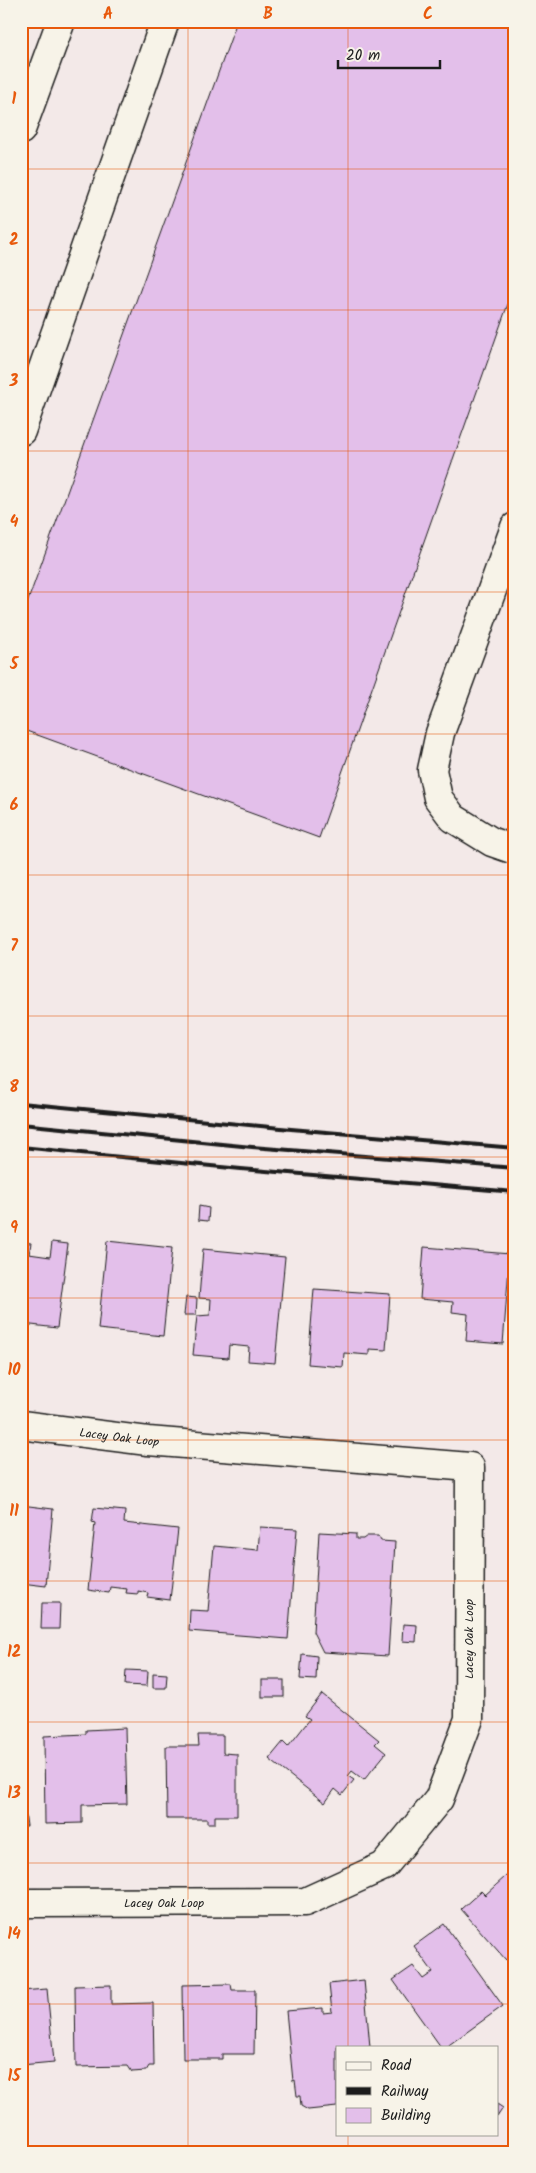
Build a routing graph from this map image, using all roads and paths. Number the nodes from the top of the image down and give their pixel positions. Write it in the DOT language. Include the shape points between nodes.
graph roads {
  1 [pos="61,21"];
  2 [pos="165,21"];
  3 [pos="21,130"];
  4 [pos="21,431"];
  5 [pos="515,527"];
  6 [pos="515,850"];
  7 [pos="21,1425"];
  8 [pos="21,1905"];
  1 -- 3 [label="street"];
  2 -- 4 [label="street"];
  5 -- 6 [label="street" via="440,733 432,770 438,798 453,818 492,842"];
  7 -- 8 [label="street, Lacey Oak Loop" via="148,1441 470,1467 469,1719 439,1800 384,1866 305,1902"];
}
